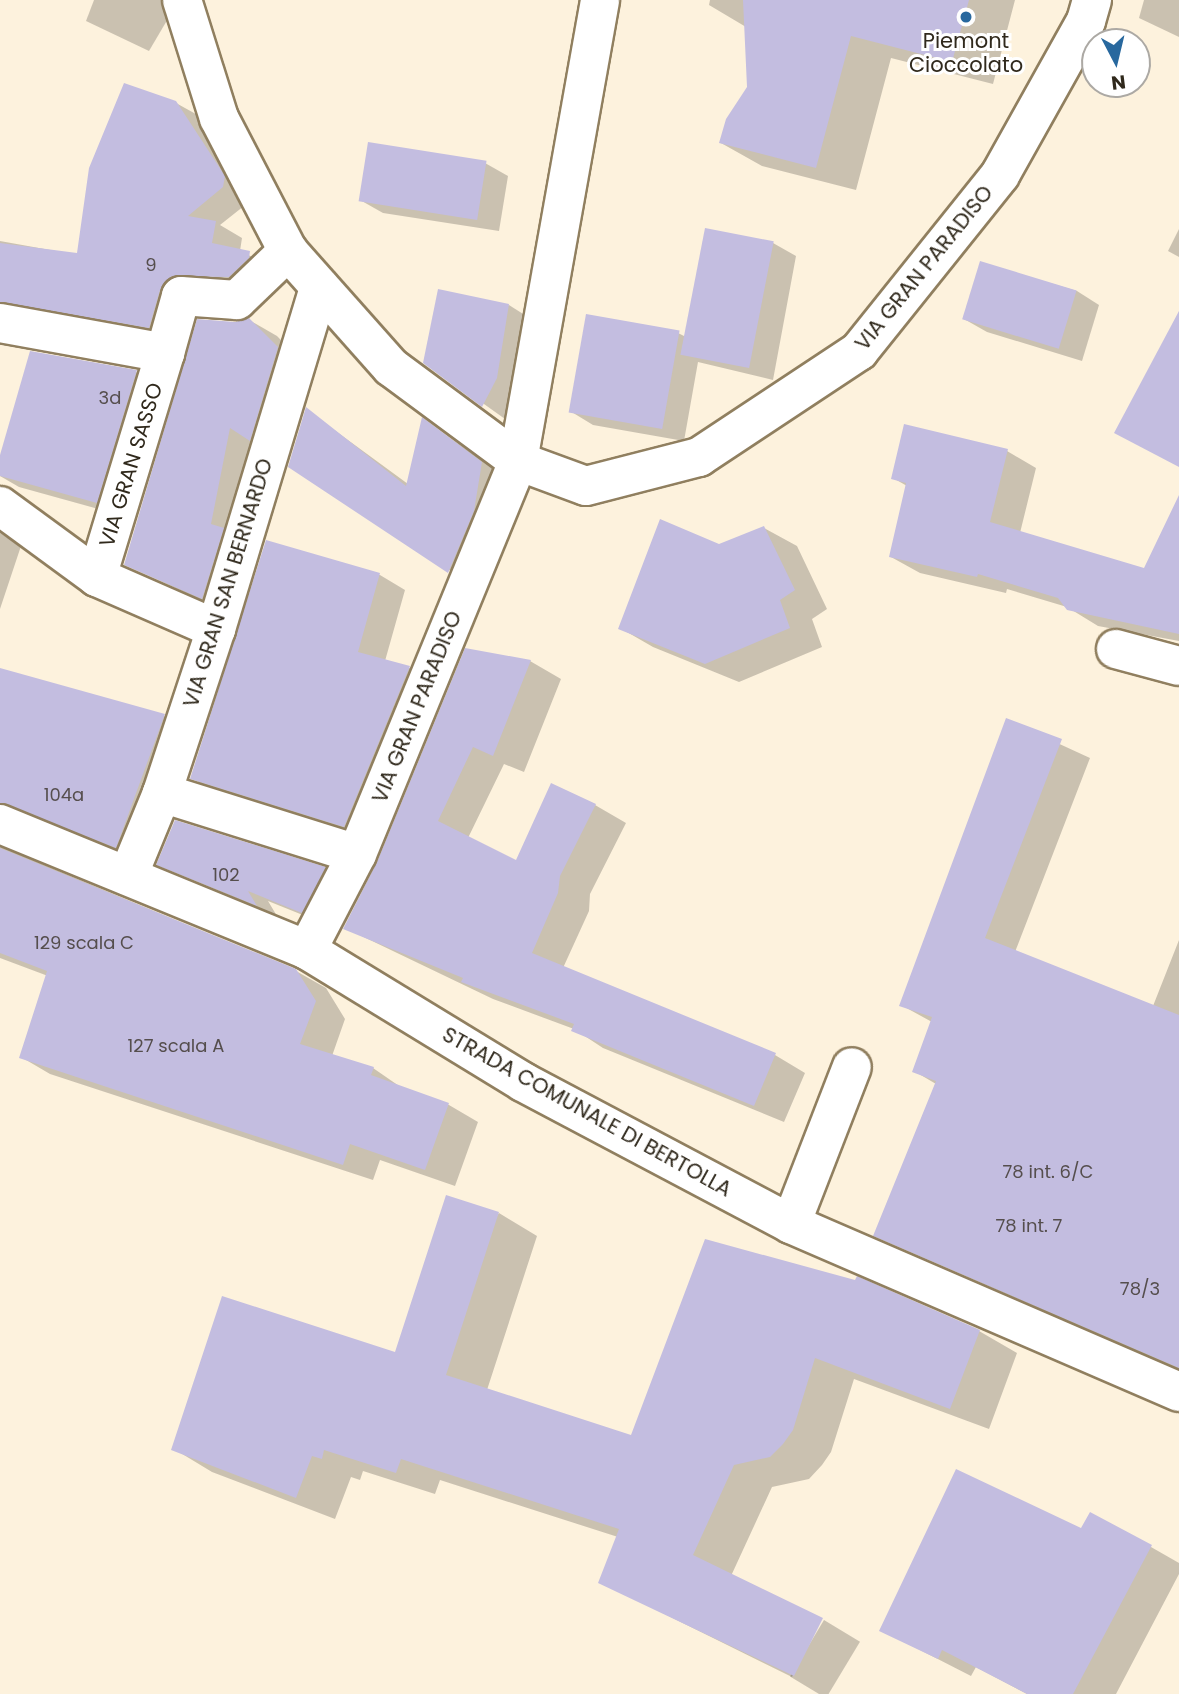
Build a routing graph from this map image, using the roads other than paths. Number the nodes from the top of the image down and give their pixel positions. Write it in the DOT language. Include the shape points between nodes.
graph roads {
  1 [pos="182,0"];
  2 [pos="600,0"];
  3 [pos="1092,0"];
  4 [pos="288,251"];
  5 [pos="319,287"];
  6 [pos="2,329"];
  7 [pos="165,353"];
  8 [pos="517,461"];
  9 [pos="0,506"];
  10 [pos="97,578"];
  11 [pos="216,629"];
  12 [pos="1116,649"];
  13 [pos="1179,666"];
  14 [pos="162,793"];
  15 [pos="0,824"];
  16 [pos="357,853"];
  17 [pos="128,876"];
  18 [pos="307,950"];
  19 [pos="852,1067"];
  20 [pos="791,1224"];
  21 [pos="1179,1392"];
  1 -- 4 [label="street, VIA GRAN PARADISO" via="219,118"];
  2 -- 8 [label="street, VIA GRAN PARADISO"];
  3 -- 8 [label="street, VIA GRAN PARADISO" via="1086,21 1000,175 859,351 699,457 586,486"];
  4 -- 5 [label="street, VIA GRAN PARADISO"];
  4 -- 7 [label="street, VIA GRAN SASSO" via="237,300 181,296"];
  5 -- 8 [label="street, VIA GRAN PARADISO" via="391,367"];
  5 -- 11 [label="street, VIA GRAN SAN BERNARDO"];
  6 -- 7 [label="street"];
  7 -- 10 [label="street, VIA GRAN SASSO"];
  8 -- 16 [label="street, VIA GRAN PARADISO"];
  9 -- 10 [label="street"];
  10 -- 11 [label="street"];
  11 -- 14 [label="street, VIA GRAN SAN BERNARDO"];
  12 -- 13 [label="street"];
  14 -- 16 [label="street"];
  14 -- 17 [label="street, VIA GRAN SAN BERNARDO"];
  15 -- 17 [label="street, STRADA COMUNALE DI BERTOLLA"];
  16 -- 18 [label="street, VIA GRAN PARADISO"];
  17 -- 18 [label="street, STRADA COMUNALE DI BERTOLLA"];
  18 -- 20 [label="street, STRADA COMUNALE DI BERTOLLA" via="523,1082"];
  19 -- 20 [label="street"];
  20 -- 21 [label="street, STRADA COMUNALE DI BERTOLLA"];
}
